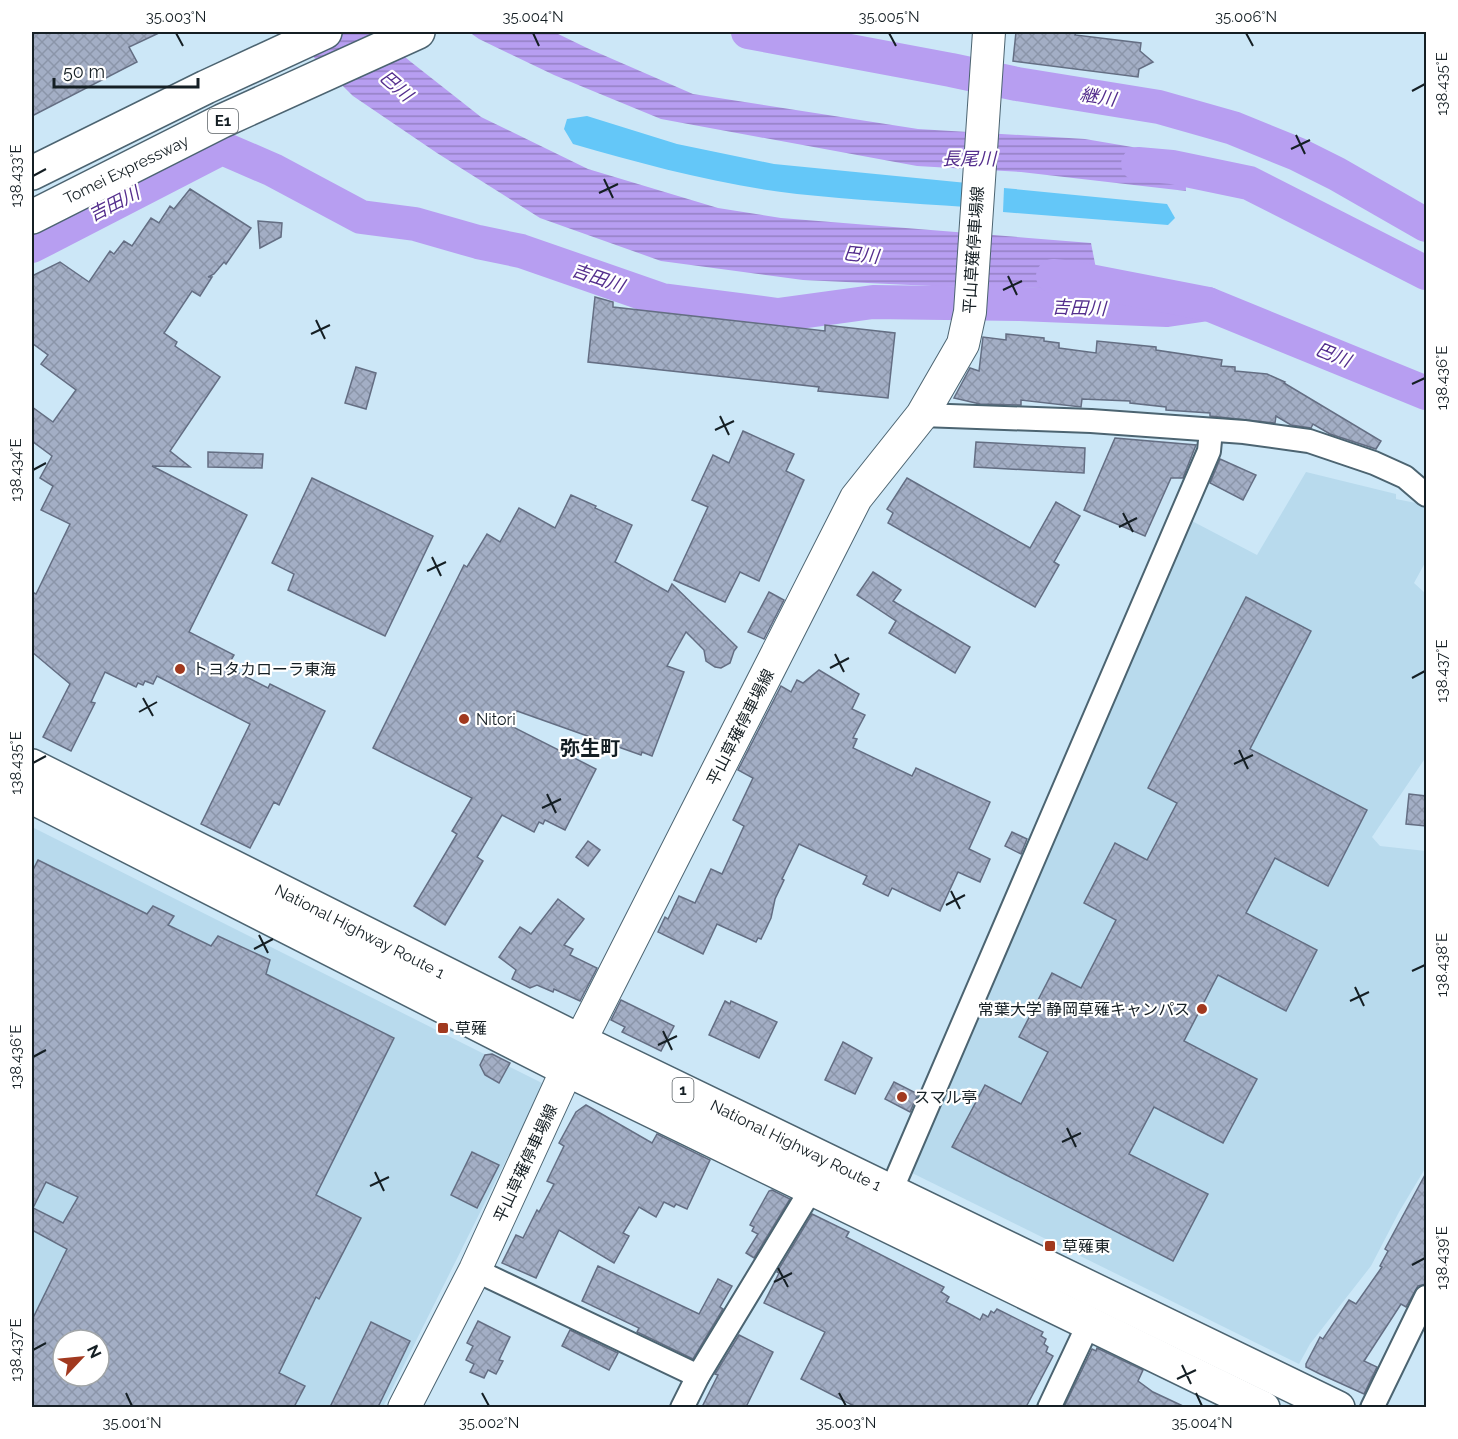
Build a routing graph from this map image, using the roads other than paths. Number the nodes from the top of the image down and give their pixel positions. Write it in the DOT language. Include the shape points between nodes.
graph roads {
  1 [pos="326,32"];
  2 [pos="417,32"];
  3 [pos="989,32"];
  4 [pos="32,173"];
  5 [pos="32,217"];
  6 [pos="922,415"];
  7 [pos="1211,430"];
  8 [pos="1426,495"];
  9 [pos="32,766"];
  10 [pos="32,797"];
  11 [pos="574,1055"];
  12 [pos="812,1188"];
  13 [pos="891,1191"];
  14 [pos="879,1221"];
  15 [pos="475,1270"];
  16 [pos="1426,1297"];
  17 [pos="1089,1323"];
  18 [pos="698,1376"];
  19 [pos="404,1407"];
  20 [pos="682,1407"];
  21 [pos="1049,1407"];
  22 [pos="1263,1407"];
  23 [pos="1338,1407"];
  24 [pos="1372,1407"];
  1 -- 4 [label="highway, E1"];
  2 -- 5 [label="highway, Tomei Expressway / E1" via="222,121"];
  3 -- 6 [label="main road, 平山草薙停車場線" via="970,312 963,344"];
  6 -- 7 [label="street"];
  6 -- 11 [label="main road, 平山草薙停車場線" via="856,498"];
  7 -- 8 [label="street" via="1309,441 1405,477"];
  7 -- 13 [label="street" via="1209,451"];
  9 -- 11 [label="highway, National Highway Route 1 / 1"];
  10 -- 11 [label="highway, National Highway Route 1 / 1"];
  11 -- 12 [label="highway, National Highway Route 1 / 1"];
  11 -- 13 [label="highway, National Highway Route 1 / 1"];
  11 -- 15 [label="main road, 平山草薙停車場線"];
  12 -- 14 [label="highway, National Highway Route 1 / 1"];
  12 -- 18 [label="street"];
  13 -- 14 [label="street"];
  13 -- 23 [label="highway, National Highway Route 1 / 1"];
  14 -- 17 [label="highway, National Highway Route 1 / 1"];
  15 -- 18 [label="street"];
  15 -- 19 [label="main road, 平山草薙停車場線"];
  16 -- 24 [label="street"];
  17 -- 21 [label="street"];
  17 -- 22 [label="highway, National Highway Route 1 / 1"];
  18 -- 20 [label="street"];
}
